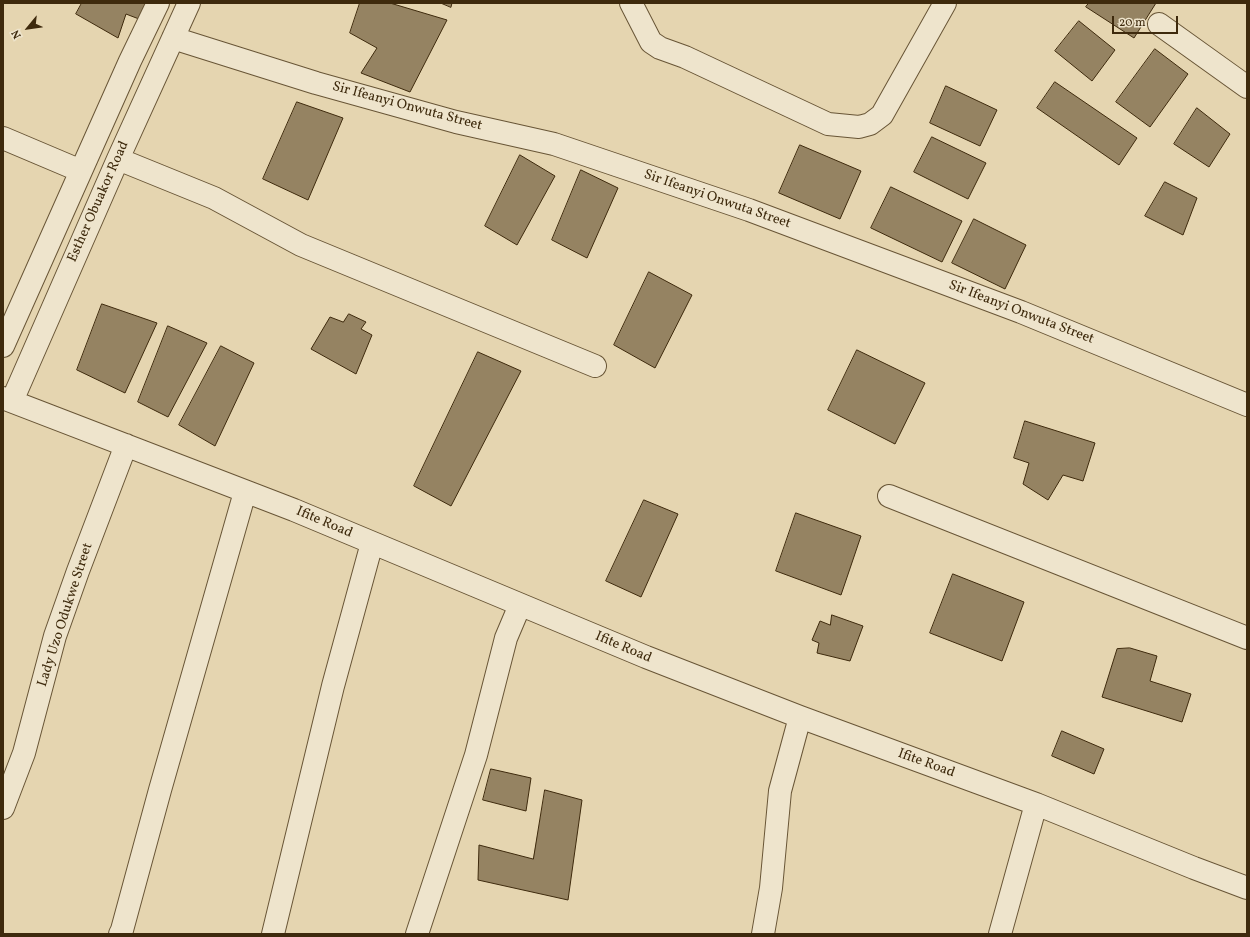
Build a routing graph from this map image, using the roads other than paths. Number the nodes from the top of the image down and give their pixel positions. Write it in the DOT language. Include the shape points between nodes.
graph roads {
  1 [pos="158,3"];
  2 [pos="189,3"];
  3 [pos="631,3"];
  4 [pos="945,3"];
  5 [pos="1159,24"];
  6 [pos="173,38"];
  7 [pos="1247,87"];
  8 [pos="3,138"];
  9 [pos="118,159"];
  10 [pos="82,171"];
  11 [pos="10,314"];
  12 [pos="3,346"];
  13 [pos="595,366"];
  14 [pos="7,400"];
  15 [pos="1247,405"];
  16 [pos="126,446"];
  17 [pos="245,492"];
  18 [pos="888,496"];
  19 [pos="372,543"];
  20 [pos="520,605"];
  21 [pos="1247,638"];
  22 [pos="800,717"];
  23 [pos="1036,804"];
  24 [pos="3,808"];
  25 [pos="1247,888"];
  26 [pos="120,934"];
  27 [pos="273,934"];
  28 [pos="418,934"];
  29 [pos="762,934"];
  30 [pos="1000,934"];
  1 -- 10 [label="street, Esther Obuakor Road"];
  2 -- 6 [label="street, Esther Obuakor Road"];
  3 -- 4 [label="street" via="651,42 660,48 685,57 828,124 859,126 870,124 882,115"];
  5 -- 7 [label="street"];
  6 -- 9 [label="street, Esther Obuakor Road"];
  6 -- 15 [label="street, Sir Ifeanyi Onwuta Street" via="316,83 448,120 554,144 749,210 1021,312"];
  8 -- 10 [label="street"];
  9 -- 13 [label="street" via="214,198 301,245"];
  9 -- 14 [label="street, Esther Obuakor Road"];
  10 -- 11 [label="street, Esther Obuakor Road"];
  11 -- 12 [label="street, Esther Obuakor Road"];
  14 -- 16 [label="street, Ifite Road"];
  16 -- 17 [label="street, Ifite Road"];
  16 -- 24 [label="street, Lady Uzo Odukwe Street" via="55,636 24,753"];
  17 -- 19 [label="street, Ifite Road"];
  17 -- 26 [label="street"];
  18 -- 21 [label="street"];
  19 -- 20 [label="street, Ifite Road"];
  19 -- 27 [label="street" via="333,686"];
  20 -- 22 [label="street, Ifite Road"];
  20 -- 28 [label="street" via="506,638 476,755"];
  22 -- 23 [label="street, Ifite Road"];
  22 -- 29 [label="street" via="780,791 771,888"];
  23 -- 25 [label="street, Ifite Road"];
  23 -- 30 [label="street"];
}
